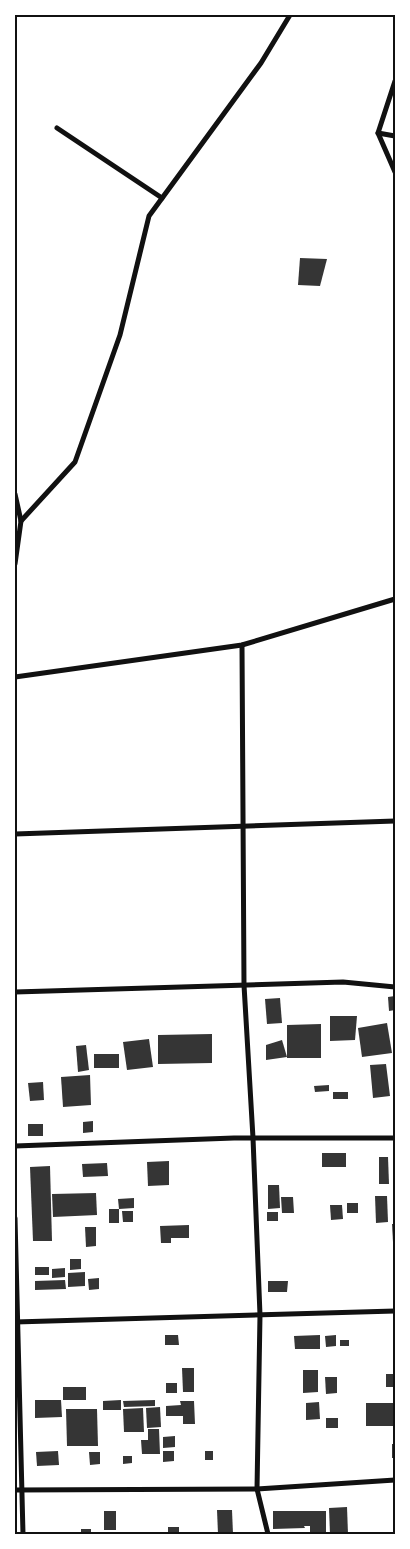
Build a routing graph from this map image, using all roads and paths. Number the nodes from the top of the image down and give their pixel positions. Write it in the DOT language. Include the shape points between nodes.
graph roads {
  1 [pos="290,15"];
  2 [pos="395,81"];
  3 [pos="58,128"];
  4 [pos="378,133"];
  5 [pos="395,136"];
  6 [pos="395,172"];
  7 [pos="162,198"];
  8 [pos="15,494"];
  9 [pos="21,520"];
  10 [pos="15,564"];
  11 [pos="395,599"];
  12 [pos="242,645"];
  13 [pos="15,677"];
  14 [pos="395,821"];
  15 [pos="244,826"];
  16 [pos="15,834"];
  17 [pos="244,985"];
  18 [pos="395,986"];
  19 [pos="15,992"];
  20 [pos="253,1138"];
  21 [pos="395,1138"];
  22 [pos="15,1146"];
  23 [pos="15,1218"];
  24 [pos="395,1311"];
  25 [pos="260,1315"];
  26 [pos="16,1322"];
  27 [pos="395,1480"];
  28 [pos="256,1489"];
  29 [pos="15,1490"];
  30 [pos="22,1490"];
  31 [pos="23,1534"];
  32 [pos="268,1534"];
  1 -- 7 [label="street" via="261,63"];
  2 -- 4 [label="street"];
  3 -- 7 [label="street"];
  4 -- 5 [label="street"];
  4 -- 6 [label="street"];
  7 -- 9 [label="street" via="149,216 120,335 75,462"];
  8 -- 9 [label="street"];
  9 -- 10 [label="street"];
  11 -- 12 [label="street"];
  12 -- 13 [label="street"];
  12 -- 15 [label="street"];
  14 -- 15 [label="street"];
  15 -- 16 [label="street"];
  15 -- 17 [label="street"];
  17 -- 18 [label="street" via="343,982"];
  17 -- 19 [label="street"];
  17 -- 20 [label="street"];
  20 -- 21 [label="street"];
  20 -- 22 [label="street"];
  20 -- 25 [label="street"];
  23 -- 26 [label="street"];
  24 -- 25 [label="street"];
  25 -- 26 [label="street"];
  25 -- 28 [label="street"];
  26 -- 30 [label="street"];
  27 -- 28 [label="street"];
  28 -- 30 [label="street"];
  28 -- 32 [label="street"];
  29 -- 30 [label="street"];
  30 -- 31 [label="street"];
}
